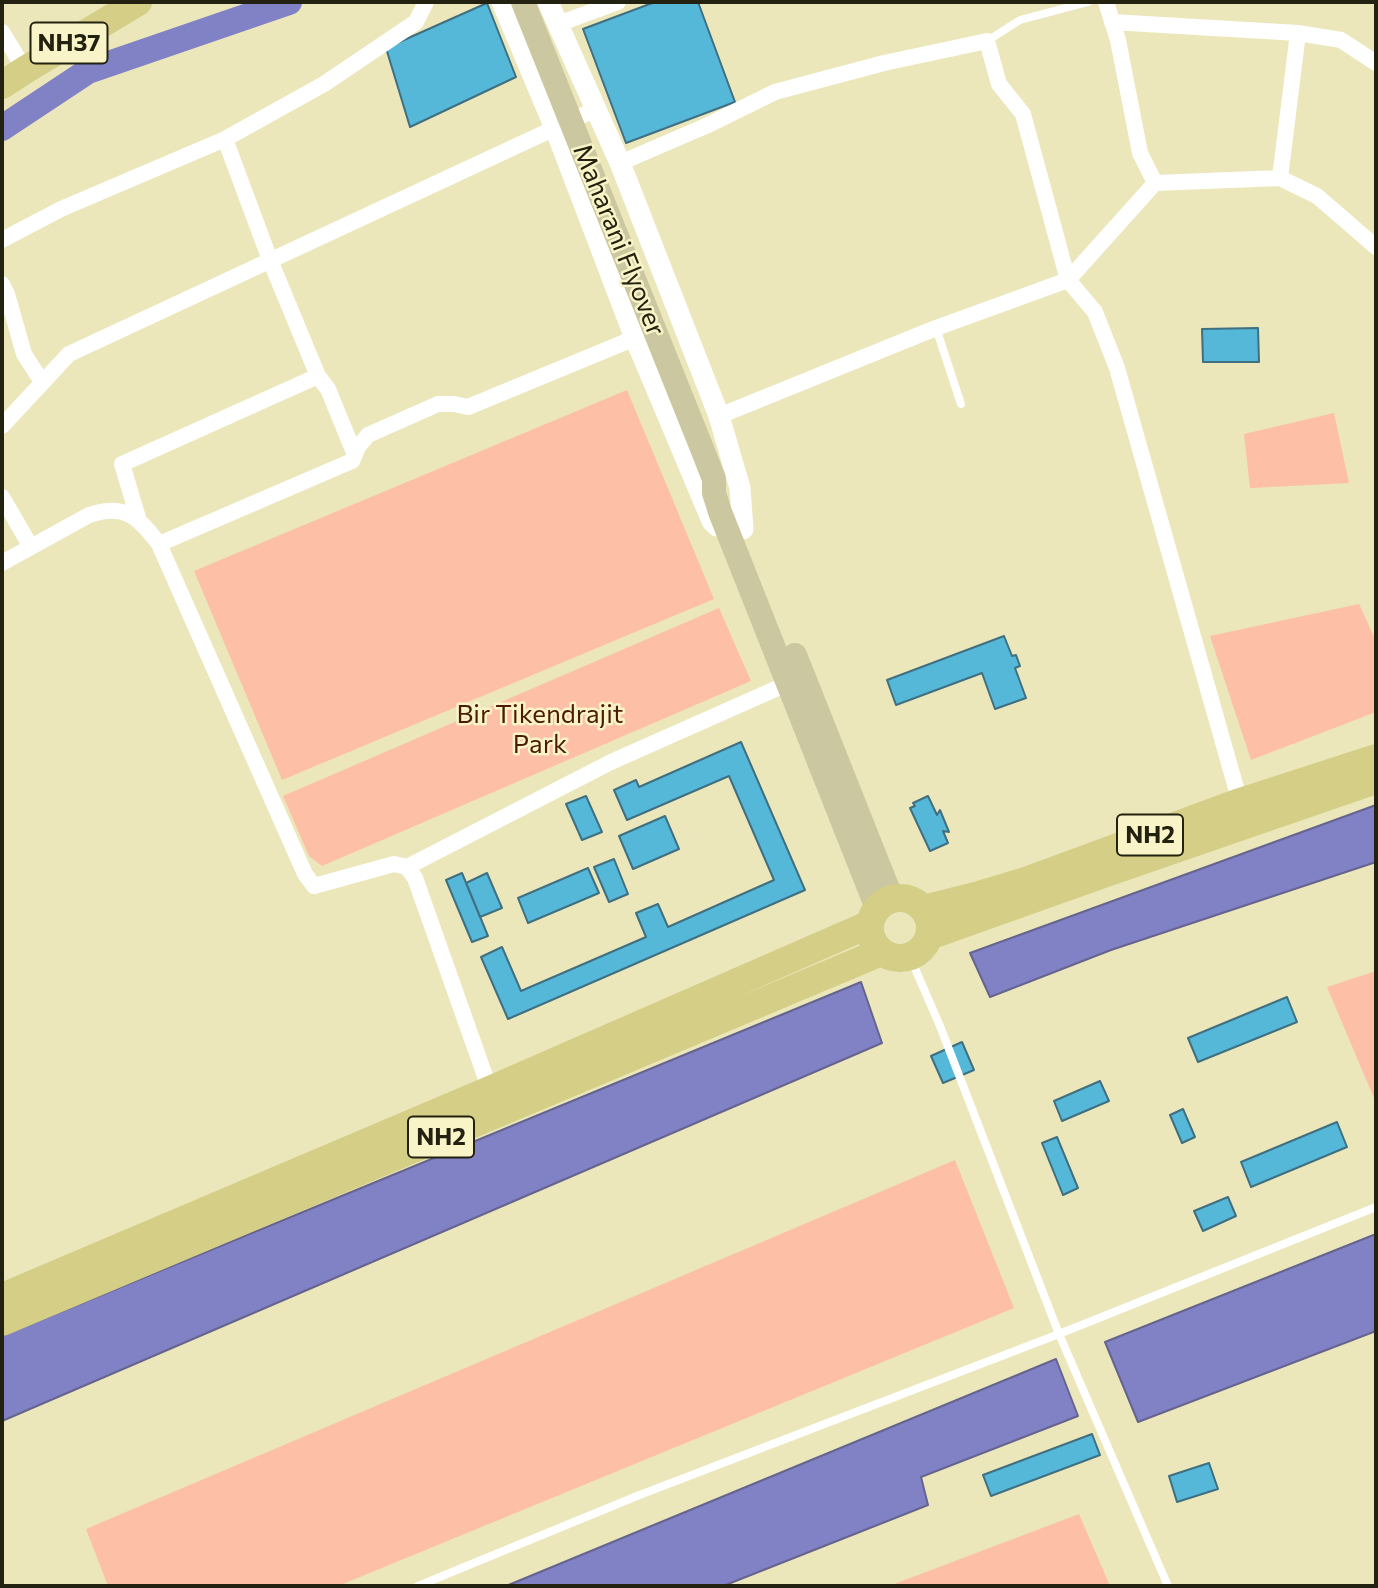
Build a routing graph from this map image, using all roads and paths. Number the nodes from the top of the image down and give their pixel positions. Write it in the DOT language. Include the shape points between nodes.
graph roads {
  1 [pos="109,2"];
  2 [pos="138,2"];
  3 [pos="426,2"];
  4 [pos="502,2"];
  5 [pos="523,2"];
  6 [pos="548,2"];
  7 [pos="618,2"];
  8 [pos="1088,2"];
  9 [pos="1106,2"];
  10 [pos="1112,22"];
  11 [pos="558,24"];
  12 [pos="2,32"];
  13 [pos="1298,33"];
  14 [pos="987,41"];
  15 [pos="1376,63"];
  16 [pos="14,65"];
  17 [pos="2,86"];
  18 [pos="596,109"];
  19 [pos="555,128"];
  20 [pos="225,139"];
  21 [pos="620,163"];
  22 [pos="1280,178"];
  23 [pos="1155,183"];
  24 [pos="2,240"];
  25 [pos="1376,247"];
  26 [pos="270,260"];
  27 [pos="1068,280"];
  28 [pos="2,284"];
  29 [pos="936,328"];
  30 [pos="635,338"];
  31 [pos="318,376"];
  32 [pos="42,382"];
  33 [pos="961,404"];
  34 [pos="719,416"];
  35 [pos="2,426"];
  36 [pos="355,455"];
  37 [pos="2,497"];
  38 [pos="139,521"];
  39 [pos="737,534"];
  40 [pos="159,544"];
  41 [pos="30,547"];
  42 [pos="2,562"];
  43 [pos="789,684"];
  44 [pos="1376,758"];
  45 [pos="835,778"];
  46 [pos="1376,780"];
  47 [pos="1240,802"];
  48 [pos="407,867"];
  49 [pos="923,909"];
  50 [pos="880,910"];
  51 [pos="920,947"];
  52 [pos="881,952"];
  53 [pos="490,1090"];
  54 [pos="1376,1207"];
  55 [pos="2,1297"];
  56 [pos="2,1322"];
  57 [pos="1059,1334"];
  58 [pos="418,1586"];
  59 [pos="1168,1586"];
  1 -- 16 [label="highway, NH37"];
  2 -- 16 [label="highway, NH37"];
  3 -- 20 [label="street" via="416,22 324,84"];
  4 -- 19 [label="street"];
  5 -- 39 [label="main road, Maharani Flyover"];
  6 -- 11 [label="street"];
  7 -- 11 [label="street"];
  8 -- 14 [label="lane" via="1020,20"];
  9 -- 10 [label="street"];
  10 -- 13 [label="street"];
  10 -- 23 [label="street" via="1140,153"];
  11 -- 18 [label="street"];
  12 -- 16 [label="street"];
  13 -- 15 [label="street" via="1340,40"];
  13 -- 22 [label="street"];
  14 -- 21 [label="street" via="775,92"];
  14 -- 27 [label="street" via="999,83 1023,114"];
  16 -- 17 [label="highway, NH37"];
  18 -- 19 [label="street"];
  18 -- 21 [label="street"];
  19 -- 26 [label="street"];
  19 -- 30 [label="street"];
  20 -- 24 [label="street" via="61,209"];
  20 -- 26 [label="street"];
  21 -- 34 [label="street"];
  22 -- 23 [label="street"];
  22 -- 25 [label="street" via="1317,197"];
  23 -- 27 [label="street"];
  26 -- 31 [label="street"];
  26 -- 32 [label="street" via="69,354"];
  27 -- 29 [label="street"];
  27 -- 47 [label="street" via="1095,312 1118,368"];
  28 -- 32 [label="street" via="24,354"];
  29 -- 33 [label="lane"];
  29 -- 34 [label="street"];
  30 -- 36 [label="street" via="468,407 438,404 368,435"];
  30 -- 39 [label="street" via="712,521"];
  31 -- 36 [label="street" via="328,389"];
  31 -- 38 [label="street" via="122,464"];
  32 -- 35 [label="street"];
  34 -- 39 [label="street" via="740,488"];
  36 -- 40 [label="street" via="352,461"];
  37 -- 41 [label="street"];
  38 -- 40 [label="street"];
  38 -- 41 [label="street" via="126,512 104,510"];
  39 -- 43 [label="main road"];
  39 -- 45 [label="main road"];
  40 -- 48 [label="street" via="314,886 394,864"];
  41 -- 42 [label="street"];
  43 -- 45 [label="main road"];
  43 -- 48 [label="street" via="611,762"];
  44 -- 47 [label="highway, NH2"];
  45 -- 50 [label="main road"];
  46 -- 51 [label="highway, NH2" via="1106,873"];
  47 -- 49 [label="highway, NH2" via="1026,881"];
  48 -- 53 [label="street" via="415,878"];
  49 -- 50 [label="highway" via="909,899"];
  49 -- 51 [label="highway" via="930,927"];
  50 -- 52 [label="highway" via="870,935"];
  50 -- 53 [label="highway, NH2"];
  51 -- 52 [label="highway, NH2" via="900,959"];
  51 -- 57 [label="lane" via="945,1039"];
  52 -- 56 [label="highway, NH2"];
  53 -- 55 [label="highway, NH2"];
  54 -- 57 [label="lane"];
  57 -- 58 [label="lane" via="637,1496"];
  57 -- 59 [label="lane"];
}
